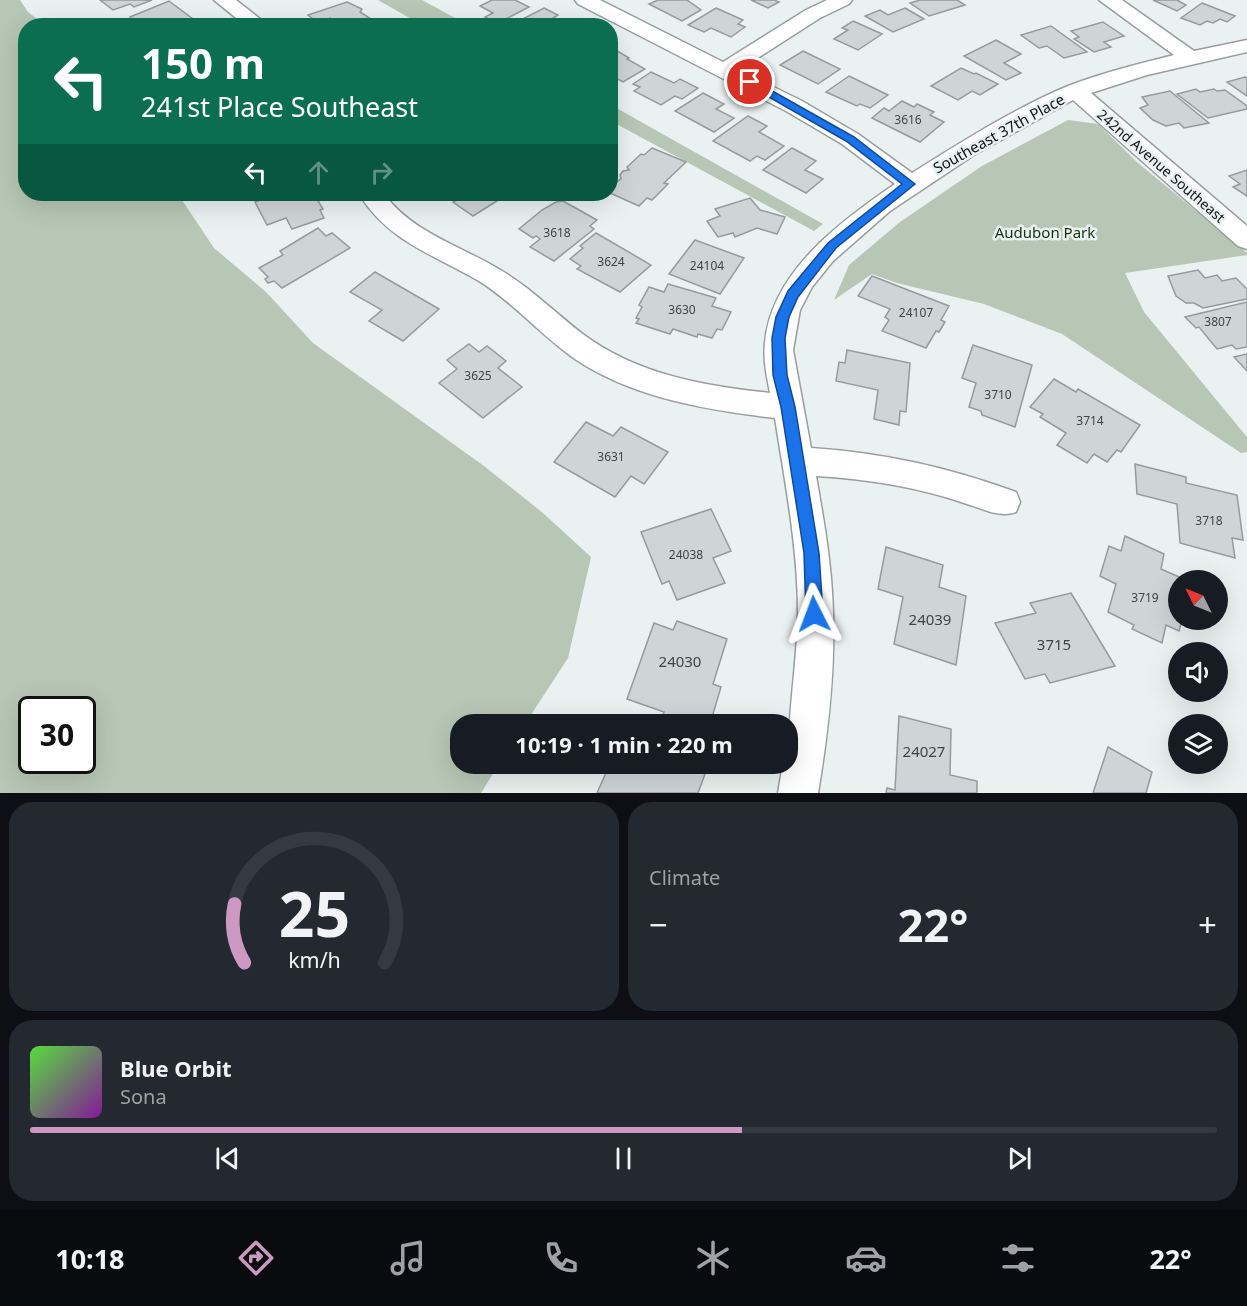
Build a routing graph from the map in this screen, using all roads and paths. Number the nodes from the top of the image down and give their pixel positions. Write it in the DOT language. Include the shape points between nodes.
graph roads {
  1 [pos="224,0"];
  2 [pos="585,0"];
  3 [pos="842,0"];
  4 [pos="1109,0"];
  5 [pos="248,18"];
  6 [pos="1247,46"];
  7 [pos="1191,58"];
  8 [pos="726,70"];
  9 [pos="1076,92"];
  10 [pos="910,184"];
  11 [pos="377,201"];
  12 [pos="1247,240"];
  13 [pos="788,407"];
  14 [pos="798,461"];
  15 [pos="1004,502"];
  16 [pos="798,793"];
  1 -- 5 [label="street"];
  2 -- 8 [label="street"];
  3 -- 8 [label="street"];
  4 -- 7 [label="street"];
  6 -- 7 [label="street, Southeast 37th Place"];
  7 -- 9 [label="street, Southeast 37th Place"];
  8 -- 10 [label="street" via="850,139"];
  9 -- 10 [label="street, Southeast 37th Place" via="1025,116"];
  9 -- 12 [label="street, 242nd Avenue Southeast"];
  10 -- 13 [label="street, Southeast 37th Place" via="832,246 792,295 779,338 780,375"];
  11 -- 13 [label="street" via="394,222 414,237 491,276 587,352 619,369 667,387 726,400"];
  13 -- 14 [label="street, Southeast 37th Place"];
  14 -- 15 [label="street" via="855,465 942,481"];
  14 -- 16 [label="street, Southeast 37th Place" via="812,553 816,655"];
}
